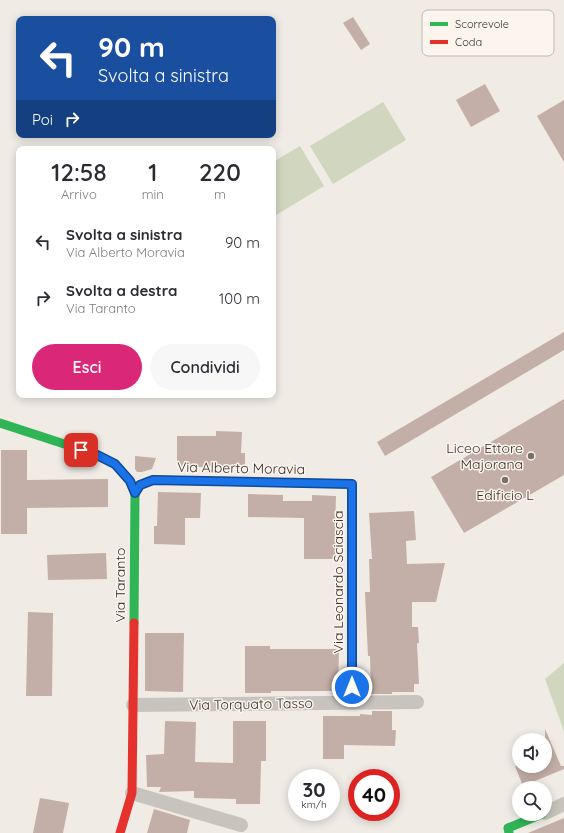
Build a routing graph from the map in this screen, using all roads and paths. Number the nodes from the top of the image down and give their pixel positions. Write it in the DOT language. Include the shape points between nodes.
graph roads {
  1 [pos="0,423"];
  2 [pos="352,484"];
  3 [pos="135,493"];
  4 [pos="417,702"];
  5 [pos="352,703"];
  6 [pos="133,705"];
  7 [pos="132,793"];
  8 [pos="564,804"];
  9 [pos="552,809"];
  10 [pos="528,821"];
  11 [pos="241,825"];
  12 [pos="509,830"];
  13 [pos="120,833"];
  1 -- 3 [label="street, Via Taranto" via="95,454 115,464 130,481"];
  2 -- 3 [label="street, Via Alberto Moravia" via="153,480 140,485"];
  2 -- 5 [label="street, Via Leonardo Sciascia"];
  3 -- 6 [label="street, Via Taranto"];
  4 -- 5 [label="street, Via Torquato Tasso"];
  5 -- 6 [label="street, Via Torquato Tasso"];
  6 -- 7 [label="street, Via Taranto"];
  7 -- 11 [label="street"];
  7 -- 13 [label="street, Via Taranto"];
  8 -- 9 [label="street"];
  10 -- 12 [label="street"];
}
